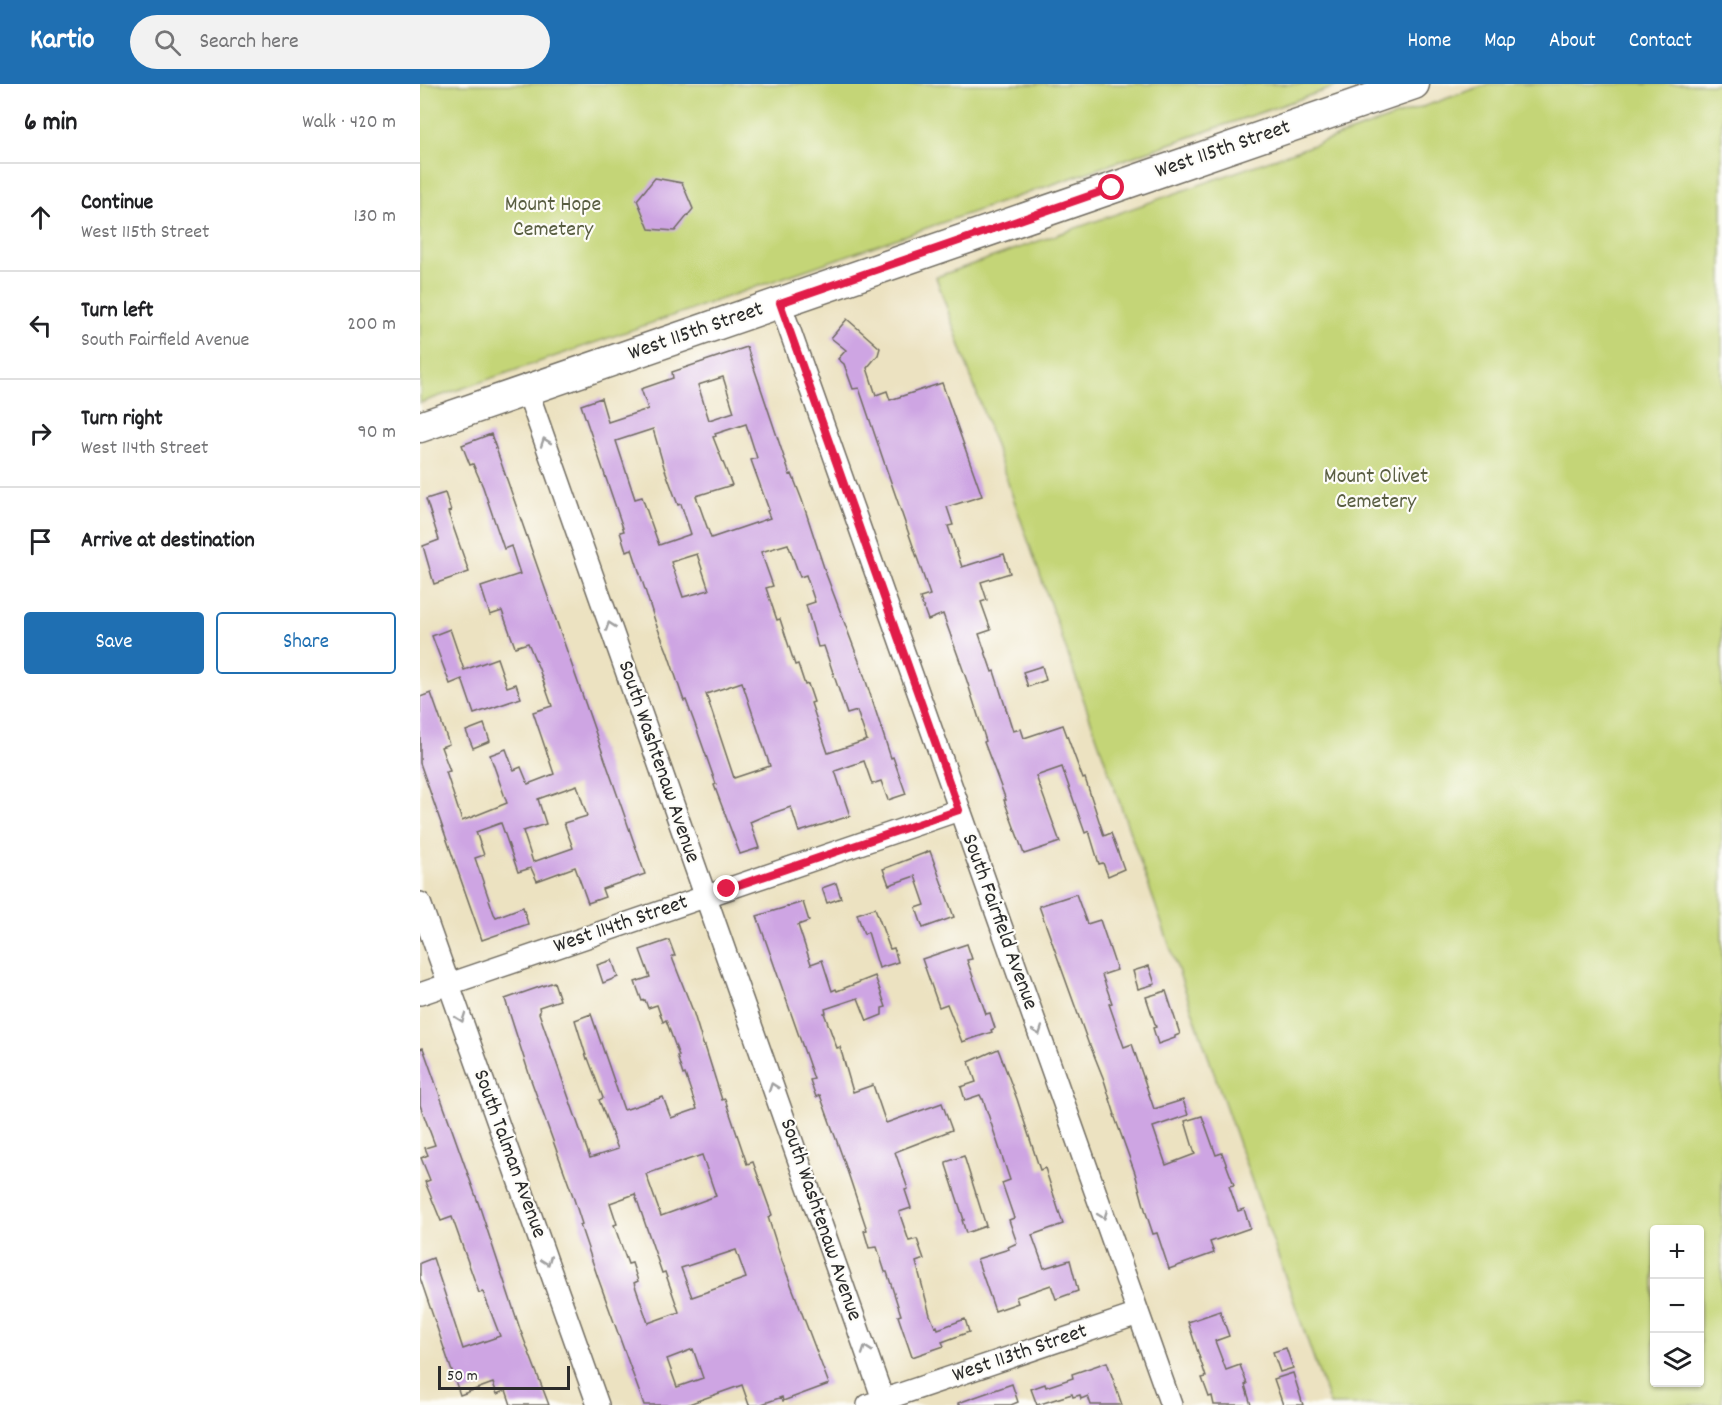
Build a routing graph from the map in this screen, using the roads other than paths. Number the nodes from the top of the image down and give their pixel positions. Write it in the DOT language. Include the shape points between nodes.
graph roads {
  1 [pos="1414,84"];
  2 [pos="780,303"];
  3 [pos="527,390"];
  4 [pos="420,427"];
  5 [pos="959,810"];
  6 [pos="706,897"];
  7 [pos="420,903"];
  8 [pos="449,984"];
  9 [pos="420,994"];
  10 [pos="1138,1314"];
  11 [pos="879,1403"];
  12 [pos="598,1405"];
  13 [pos="1171,1405"];
  1 -- 2 [label="street, West 115th Street"];
  2 -- 3 [label="street, West 115th Street"];
  2 -- 5 [label="street, South Fairfield Avenue"];
  3 -- 4 [label="street, West 115th Street"];
  6 -- 3 [label="street, South Washtenaw Avenue, one-way"];
  5 -- 6 [label="street, West 114th Street"];
  5 -- 10 [label="street, South Fairfield Avenue, one-way"];
  6 -- 8 [label="street, West 114th Street"];
  11 -- 6 [label="street, South Washtenaw Avenue, one-way"];
  7 -- 8 [label="street, South Talman Avenue"];
  8 -- 9 [label="street, West 114th Street"];
  8 -- 12 [label="street, South Talman Avenue, one-way"];
  10 -- 11 [label="street, West 113th Street"];
  10 -- 13 [label="street, South Fairfield Avenue"];
}
